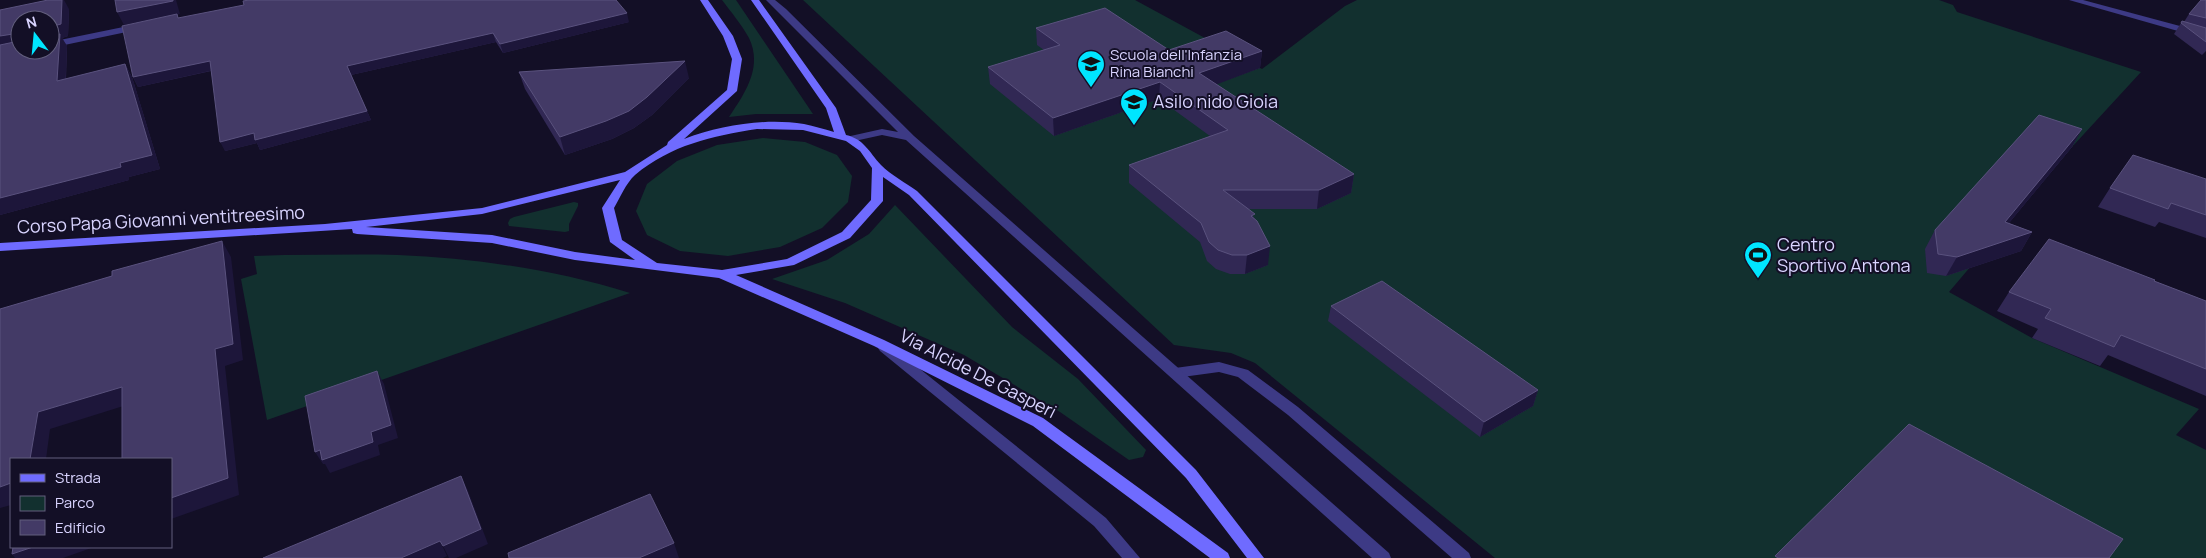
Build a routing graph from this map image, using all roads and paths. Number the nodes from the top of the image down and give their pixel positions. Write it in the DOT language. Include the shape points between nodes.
graph roads {
  1 [pos="704,0"];
  2 [pos="754,0"];
  3 [pos="770,0"];
  4 [pos="2073,0"];
  5 [pos="147,25"];
  6 [pos="2206,36"];
  7 [pos="60,43"];
  8 [pos="845,138"];
  9 [pos="910,138"];
  10 [pos="667,149"];
  11 [pos="878,168"];
  12 [pos="629,174"];
  13 [pos="325,228"];
  14 [pos="0,247"];
  15 [pos="654,266"];
  16 [pos="722,274"];
  17 [pos="879,343"];
  18 [pos="1175,373"];
  19 [pos="1132,558"];
  20 [pos="1222,558"];
  21 [pos="1256,558"];
  22 [pos="1383,558"];
  23 [pos="1463,558"];
  1 -- 10 [label="main road" via="728,36 737,59 732,91"];
  2 -- 8 [label="main road" via="831,108"];
  3 -- 9 [label="street"];
  4 -- 6 [label="street"];
  5 -- 7 [label="street"];
  8 -- 9 [label="street" via="882,132"];
  8 -- 10 [label="main road, Via Alcide De Gasperi" via="803,127 758,126 710,133"];
  8 -- 11 [label="main road, Via Alcide De Gasperi" via="864,149"];
  9 -- 18 [label="street"];
  10 -- 12 [label="main road, Via Alcide De Gasperi"];
  11 -- 16 [label="main road, Via Alcide De Gasperi" via="877,201 846,235 790,262"];
  11 -- 21 [label="main road, Via Alcide De Gasperi" via="913,194 1191,474"];
  12 -- 13 [label="main road, Via Alcide De Gasperi" via="482,211"];
  12 -- 15 [label="main road, Via Alcide De Gasperi" via="608,208 616,242"];
  13 -- 14 [label="main road, Corso Papa Giovanni ventitreesimo"];
  13 -- 15 [label="main road" via="492,239 575,256"];
  15 -- 16 [label="main road, Via Alcide De Gasperi"];
  16 -- 17 [label="main road, Via Alcide De Gasperi"];
  17 -- 19 [label="street" via="1100,522"];
  17 -- 20 [label="main road, Via Alcide De Gasperi" via="1038,422"];
  18 -- 22 [label="street"];
  18 -- 23 [label="street" via="1219,367 1243,373 1293,411"];
}
